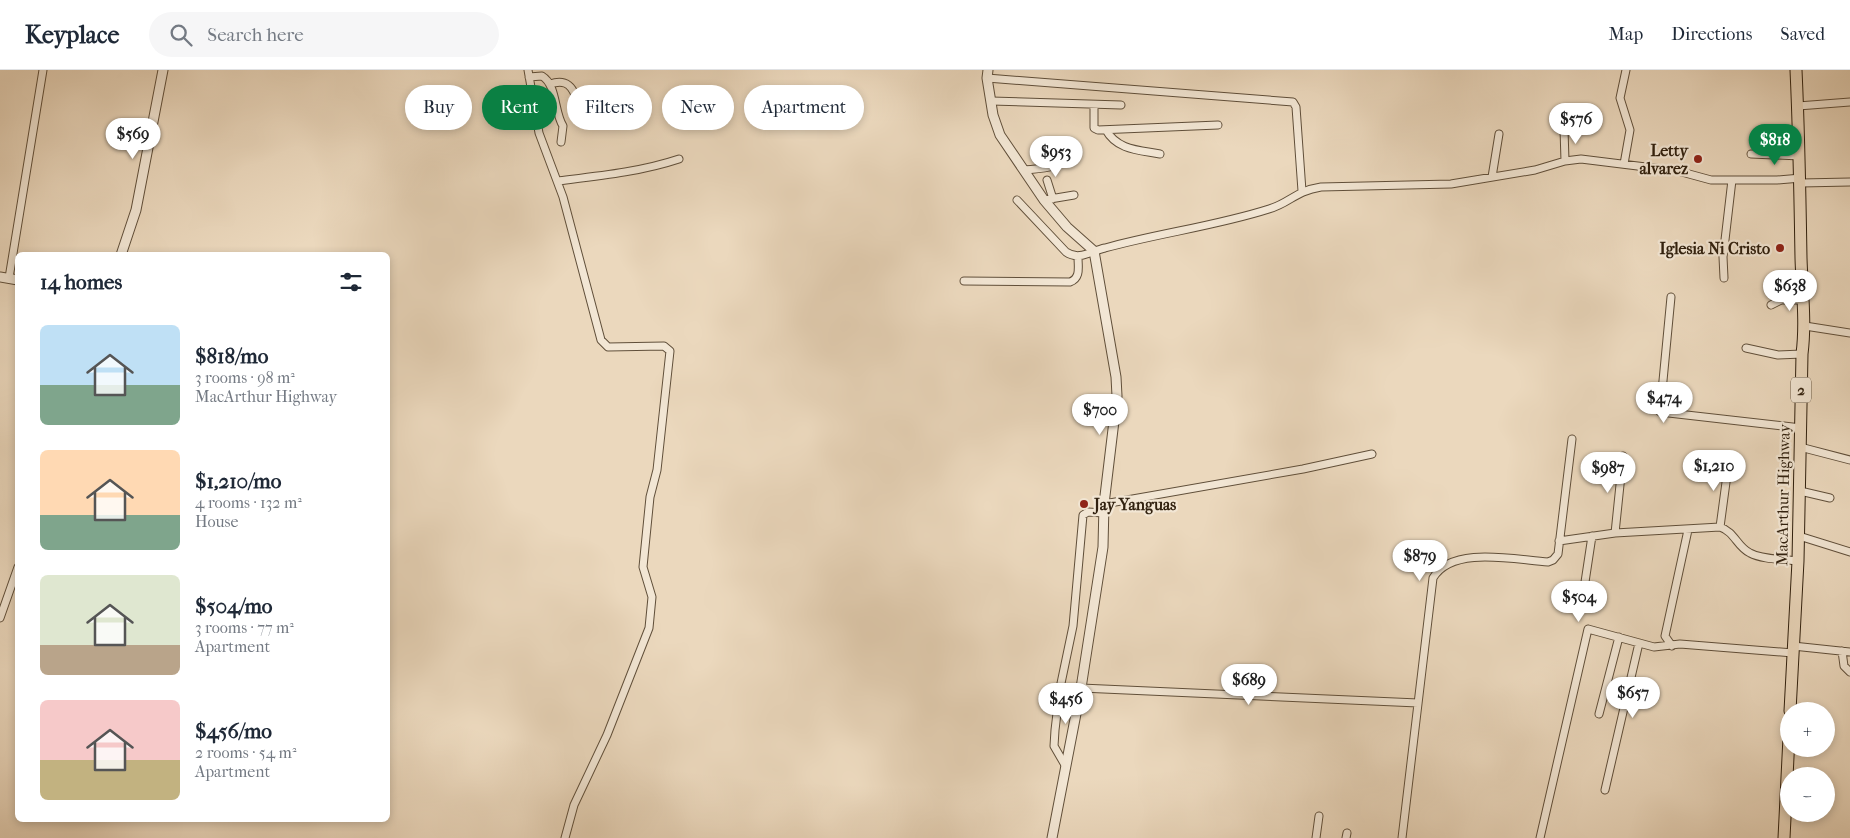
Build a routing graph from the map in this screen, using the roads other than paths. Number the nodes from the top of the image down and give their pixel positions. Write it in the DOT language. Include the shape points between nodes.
graph roads {
  1 [pos="43,70"];
  2 [pos="163,70"];
  3 [pos="1626,70"];
  4 [pos="1796,70"];
  5 [pos="528,74"];
  6 [pos="988,74"];
  7 [pos="550,84"];
  8 [pos="569,85"];
  9 [pos="991,101"];
  10 [pos="1850,102"];
  11 [pos="1094,104"];
  12 [pos="1121,105"];
  13 [pos="1798,106"];
  14 [pos="1218,125"];
  15 [pos="1564,129"];
  16 [pos="538,130"];
  17 [pos="1106,130"];
  18 [pos="1500,134"];
  19 [pos="561,142"];
  20 [pos="1073,152"];
  21 [pos="1160,154"];
  22 [pos="1751,154"];
  23 [pos="1800,156"];
  24 [pos="679,159"];
  25 [pos="1566,161"];
  26 [pos="1624,164"];
  27 [pos="1024,170"];
  28 [pos="1492,177"];
  29 [pos="1048,180"];
  30 [pos="1732,180"];
  31 [pos="1801,180"];
  32 [pos="557,181"];
  33 [pos="1850,182"];
  34 [pos="1302,191"];
  35 [pos="1074,195"];
  36 [pos="1048,199"];
  37 [pos="1017,200"];
  38 [pos="1094,251"];
  39 [pos="122,252"];
  40 [pos="1078,257"];
  41 [pos="9,278"];
  42 [pos="1724,278"];
  43 [pos="964,281"];
  44 [pos="1671,297"];
  45 [pos="1802,300"];
  46 [pos="1771,305"];
  47 [pos="1805,326"];
  48 [pos="1850,333"];
  49 [pos="1746,348"];
  50 [pos="1802,354"];
  51 [pos="1801,428"];
  52 [pos="1572,439"];
  53 [pos="1800,447"];
  54 [pos="1372,454"];
  55 [pos="1623,456"];
  56 [pos="1729,460"];
  57 [pos="1850,460"];
  58 [pos="1800,490"];
  59 [pos="1830,498"];
  60 [pos="1104,509"];
  61 [pos="1720,527"];
  62 [pos="1688,530"];
  63 [pos="1615,533"];
  64 [pos="1592,536"];
  65 [pos="1798,536"];
  66 [pos="1559,540"];
  67 [pos="1850,552"];
  68 [pos="1798,562"];
  69 [pos="15,576"];
  70 [pos="1585,582"];
  71 [pos="0,618"];
  72 [pos="1619,637"];
  73 [pos="1639,643"];
  74 [pos="1672,646"];
  75 [pos="1793,650"];
  76 [pos="1846,651"];
  77 [pos="1850,672"];
  78 [pos="1081,688"];
  79 [pos="1790,702"];
  80 [pos="1418,703"];
  81 [pos="1599,714"];
  82 [pos="1788,757"];
  83 [pos="1065,765"];
  84 [pos="1605,790"];
  85 [pos="1319,816"];
  86 [pos="565,838"];
  87 [pos="1052,838"];
  88 [pos="1316,838"];
  89 [pos="1402,838"];
  90 [pos="1540,838"];
  91 [pos="1784,838"];
  1 -- 41 [label="street"];
  2 -- 39 [label="street" via="132,228"];
  3 -- 26 [label="street" via="1620,98 1630,130"];
  4 -- 13 [label="highway, MacArthur Highway / 2"];
  5 -- 7 [label="street" via="542,76"];
  6 -- 9 [label="street"];
  6 -- 34 [label="street" via="1293,102"];
  7 -- 8 [label="street" via="566,82"];
  7 -- 19 [label="street" via="563,126"];
  9 -- 11 [label="street"];
  9 -- 27 [label="street" via="996,126"];
  10 -- 13 [label="street"];
  11 -- 12 [label="street"];
  11 -- 17 [label="street" via="1094,128"];
  13 -- 23 [label="highway, MacArthur Highway / 2"];
  14 -- 17 [label="street"];
  15 -- 25 [label="street"];
  16 -- 32 [label="street"];
  17 -- 21 [label="street" via="1120,145"];
  18 -- 28 [label="street"];
  20 -- 27 [label="street" via="1054,167"];
  22 -- 23 [label="street"];
  23 -- 31 [label="highway, MacArthur Highway / 2"];
  24 -- 32 [label="street" via="603,176"];
  25 -- 26 [label="street"];
  25 -- 28 [label="street"];
  26 -- 30 [label="street" via="1710,180"];
  27 -- 36 [label="street"];
  28 -- 34 [label="street" via="1451,184"];
  29 -- 36 [label="street"];
  30 -- 31 [label="street"];
  30 -- 42 [label="street" via="1723,258"];
  31 -- 33 [label="street"];
  31 -- 45 [label="highway, MacArthur Highway / 2"];
  32 -- 86 [label="street" via="603,343 612,348 664,346 670,351 643,567 652,597 649,628 610,729 574,806"];
  34 -- 38 [label="street" via="1270,209"];
  35 -- 36 [label="street"];
  36 -- 38 [label="street" via="1067,227"];
  37 -- 40 [label="street" via="1066,252"];
  38 -- 40 [label="street"];
  38 -- 60 [label="street" via="1117,396"];
  40 -- 43 [label="street" via="1078,276 1070,282"];
  44 -- 51 [label="street" via="1660,412"];
  45 -- 46 [label="street" via="1781,300"];
  45 -- 47 [label="highway, MacArthur Highway / 2"];
  47 -- 48 [label="street"];
  47 -- 50 [label="highway, MacArthur Highway / 2"];
  49 -- 50 [label="street" via="1778,355"];
  50 -- 51 [label="highway, MacArthur Highway / 2"];
  51 -- 53 [label="highway, MacArthur Highway / 2"];
  52 -- 66 [label="street"];
  53 -- 57 [label="street"];
  53 -- 58 [label="highway, MacArthur Highway / 2"];
  54 -- 60 [label="street"];
  55 -- 63 [label="street"];
  56 -- 61 [label="street"];
  58 -- 59 [label="street"];
  58 -- 65 [label="highway, MacArthur Highway / 2"];
  60 -- 78 [label="street" via="1103,547"];
  60 -- 83 [label="street" via="1083,515 1073,626 1055,730 1054,746"];
  61 -- 62 [label="street"];
  61 -- 68 [label="street" via="1732,533 1751,554"];
  62 -- 63 [label="street"];
  62 -- 74 [label="street" via="1665,636"];
  63 -- 64 [label="street"];
  64 -- 66 [label="street"];
  64 -- 70 [label="street"];
  65 -- 67 [label="street"];
  65 -- 68 [label="highway, MacArthur Highway / 2"];
  66 -- 80 [label="street" via="1558,554 1548,562 1486,556 1452,561 1436,571 1431,584"];
  68 -- 75 [label="highway, MacArthur Highway / 2"];
  69 -- 71 [label="street"];
  72 -- 73 [label="street"];
  72 -- 81 [label="street"];
  72 -- 90 [label="street" via="1591,629 1586,632"];
  73 -- 74 [label="street"];
  73 -- 84 [label="street"];
  74 -- 75 [label="street"];
  75 -- 76 [label="street"];
  75 -- 79 [label="highway, MacArthur Highway / 2"];
  76 -- 77 [label="street" via="1844,668"];
  78 -- 80 [label="street"];
  78 -- 83 [label="street"];
  80 -- 89 [label="street"];
  82 -- 91 [label="highway"];
  83 -- 87 [label="street"];
  85 -- 88 [label="street"];
}
